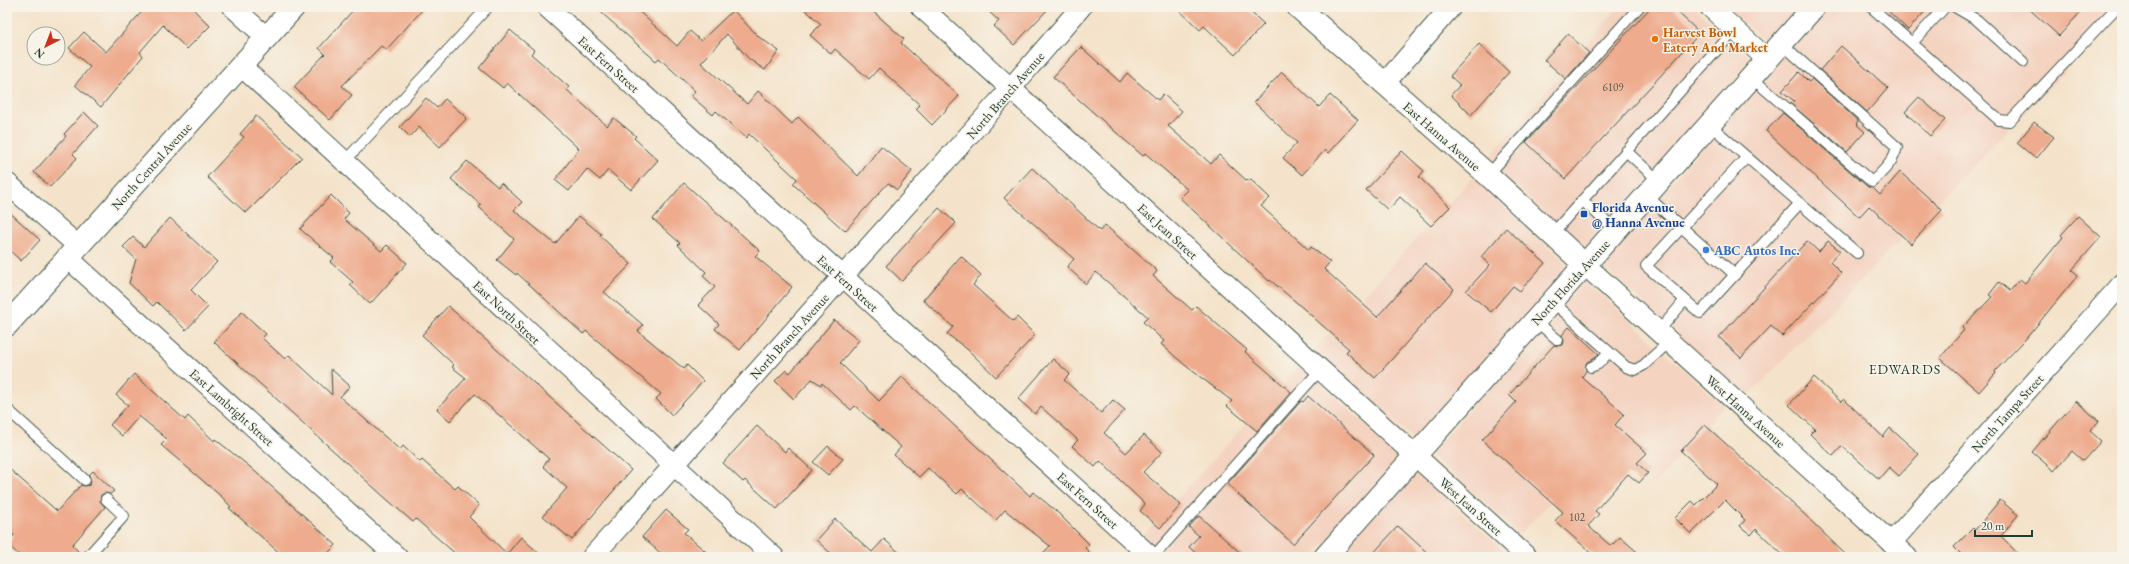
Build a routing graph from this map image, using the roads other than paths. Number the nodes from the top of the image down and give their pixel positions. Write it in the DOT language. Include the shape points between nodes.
graph roads {
  1 [pos="233,7"];
  2 [pos="294,7"];
  3 [pos="488,7"];
  4 [pos="547,7"];
  5 [pos="921,7"];
  6 [pos="1081,7"];
  7 [pos="1298,7"];
  8 [pos="1451,7"];
  9 [pos="1639,7"];
  10 [pos="1711,7"];
  11 [pos="1814,7"];
  12 [pos="1871,7"];
  13 [pos="1945,7"];
  14 [pos="1955,7"];
  15 [pos="2117,7"];
  16 [pos="1735,30"];
  17 [pos="267,38"];
  18 [pos="1912,43"];
  19 [pos="1775,52"];
  20 [pos="2024,62"];
  21 [pos="242,67"];
  22 [pos="1752,78"];
  23 [pos="1384,84"];
  24 [pos="1011,88"];
  25 [pos="1710,125"];
  26 [pos="1626,151"];
  27 [pos="1747,157"];
  28 [pos="344,162"];
  29 [pos="1488,175"];
  30 [pos="7,182"];
  31 [pos="1654,189"];
  32 [pos="1582,200"];
  33 [pos="1800,203"];
  34 [pos="1682,228"];
  35 [pos="1616,231"];
  36 [pos="1552,234"];
  37 [pos="73,252"];
  38 [pos="1857,253"];
  39 [pos="1585,265"];
  40 [pos="1735,275"];
  41 [pos="842,277"];
  42 [pos="2122,284"];
  43 [pos="1685,300"];
  44 [pos="1552,302"];
  45 [pos="1536,321"];
  46 [pos="7,326"];
  47 [pos="1664,337"];
  48 [pos="1558,340"];
  49 [pos="1609,352"];
  50 [pos="1591,367"];
  51 [pos="1321,369"];
  52 [pos="7,409"];
  53 [pos="1416,456"];
  54 [pos="673,466"];
  55 [pos="85,480"];
  56 [pos="106,499"];
  57 [pos="1891,543"];
  58 [pos="87,557"];
  59 [pos="397,557"];
  60 [pos="592,557"];
  61 [pos="774,557"];
  62 [pos="1152,557"];
  63 [pos="1325,557"];
  64 [pos="1527,557"];
  65 [pos="1907,557"];
  1 -- 17 [label="street"];
  2 -- 17 [label="street, North Central Avenue"];
  3 -- 28 [label="lane"];
  4 -- 41 [label="street, East Fern Street"];
  5 -- 24 [label="street, East Jean Street"];
  6 -- 24 [label="street, North Branch Avenue"];
  7 -- 23 [label="street, East Hanna Avenue"];
  8 -- 23 [label="street"];
  9 -- 29 [label="lane"];
  10 -- 16 [label="street"];
  11 -- 19 [label="street, North Florida Avenue"];
  12 -- 18 [label="lane"];
  13 -- 18 [label="lane"];
  14 -- 20 [label="lane" via="1977,20"];
  15 -- 18 [label="lane" via="2010,121 1998,120"];
  16 -- 19 [label="street"];
  16 -- 26 [label="lane"];
  17 -- 21 [label="street, North Central Avenue"];
  19 -- 22 [label="street, North Florida Avenue"];
  19 -- 22 [label="lane" via="1897,147 1894,158 1883,171 1872,182"];
  21 -- 28 [label="street, East North Street"];
  21 -- 37 [label="street, North Central Avenue"];
  22 -- 25 [label="street, North Florida Avenue"];
  23 -- 29 [label="street, East Hanna Avenue"];
  24 -- 41 [label="street, North Branch Avenue"];
  24 -- 51 [label="street, East Jean Street"];
  25 -- 27 [label="lane"];
  25 -- 31 [label="street, North Florida Avenue"];
  26 -- 31 [label="lane"];
  26 -- 32 [label="lane"];
  27 -- 33 [label="lane"];
  27 -- 34 [label="lane"];
  28 -- 54 [label="street, East North Street"];
  29 -- 36 [label="street, East Hanna Avenue"];
  30 -- 37 [label="street, East Lambright Street"];
  31 -- 34 [label="lane"];
  31 -- 35 [label="street, North Florida Avenue"];
  32 -- 35 [label="lane"];
  32 -- 36 [label="lane"];
  33 -- 38 [label="lane"];
  33 -- 40 [label="lane"];
  34 -- 40 [label="lane"];
  34 -- 43 [label="lane" via="1646,266"];
  35 -- 39 [label="street, North Florida Avenue"];
  36 -- 39 [label="street, East Hanna Avenue"];
  37 -- 46 [label="street, North Central Avenue"];
  37 -- 59 [label="street, East Lambright Street"];
  39 -- 44 [label="street, North Florida Avenue"];
  39 -- 47 [label="street, West Hanna Avenue"];
  40 -- 43 [label="lane" via="1700,313"];
  41 -- 54 [label="street, North Branch Avenue"];
  41 -- 62 [label="street, East Fern Street"];
  42 -- 57 [label="street, North Tampa Street"];
  43 -- 47 [label="lane"];
  44 -- 45 [label="street, North Florida Avenue"];
  44 -- 49 [label="lane"];
  45 -- 48 [label="lane"];
  45 -- 53 [label="street, North Florida Avenue"];
  47 -- 49 [label="lane" via="1644,365 1635,370 1626,367"];
  47 -- 57 [label="street, West Hanna Avenue"];
  49 -- 50 [label="lane" via="1598,364"];
  51 -- 53 [label="street, East Jean Street"];
  51 -- 62 [label="lane"];
  52 -- 55 [label="lane"];
  53 -- 63 [label="street, North Florida Avenue"];
  53 -- 64 [label="street, West Jean Street"];
  54 -- 60 [label="street, North Branch Avenue"];
  54 -- 61 [label="street, East North Street"];
  56 -- 58 [label="lane" via="124,516"];
  57 -- 65 [label="street, West Hanna Avenue"];
}
